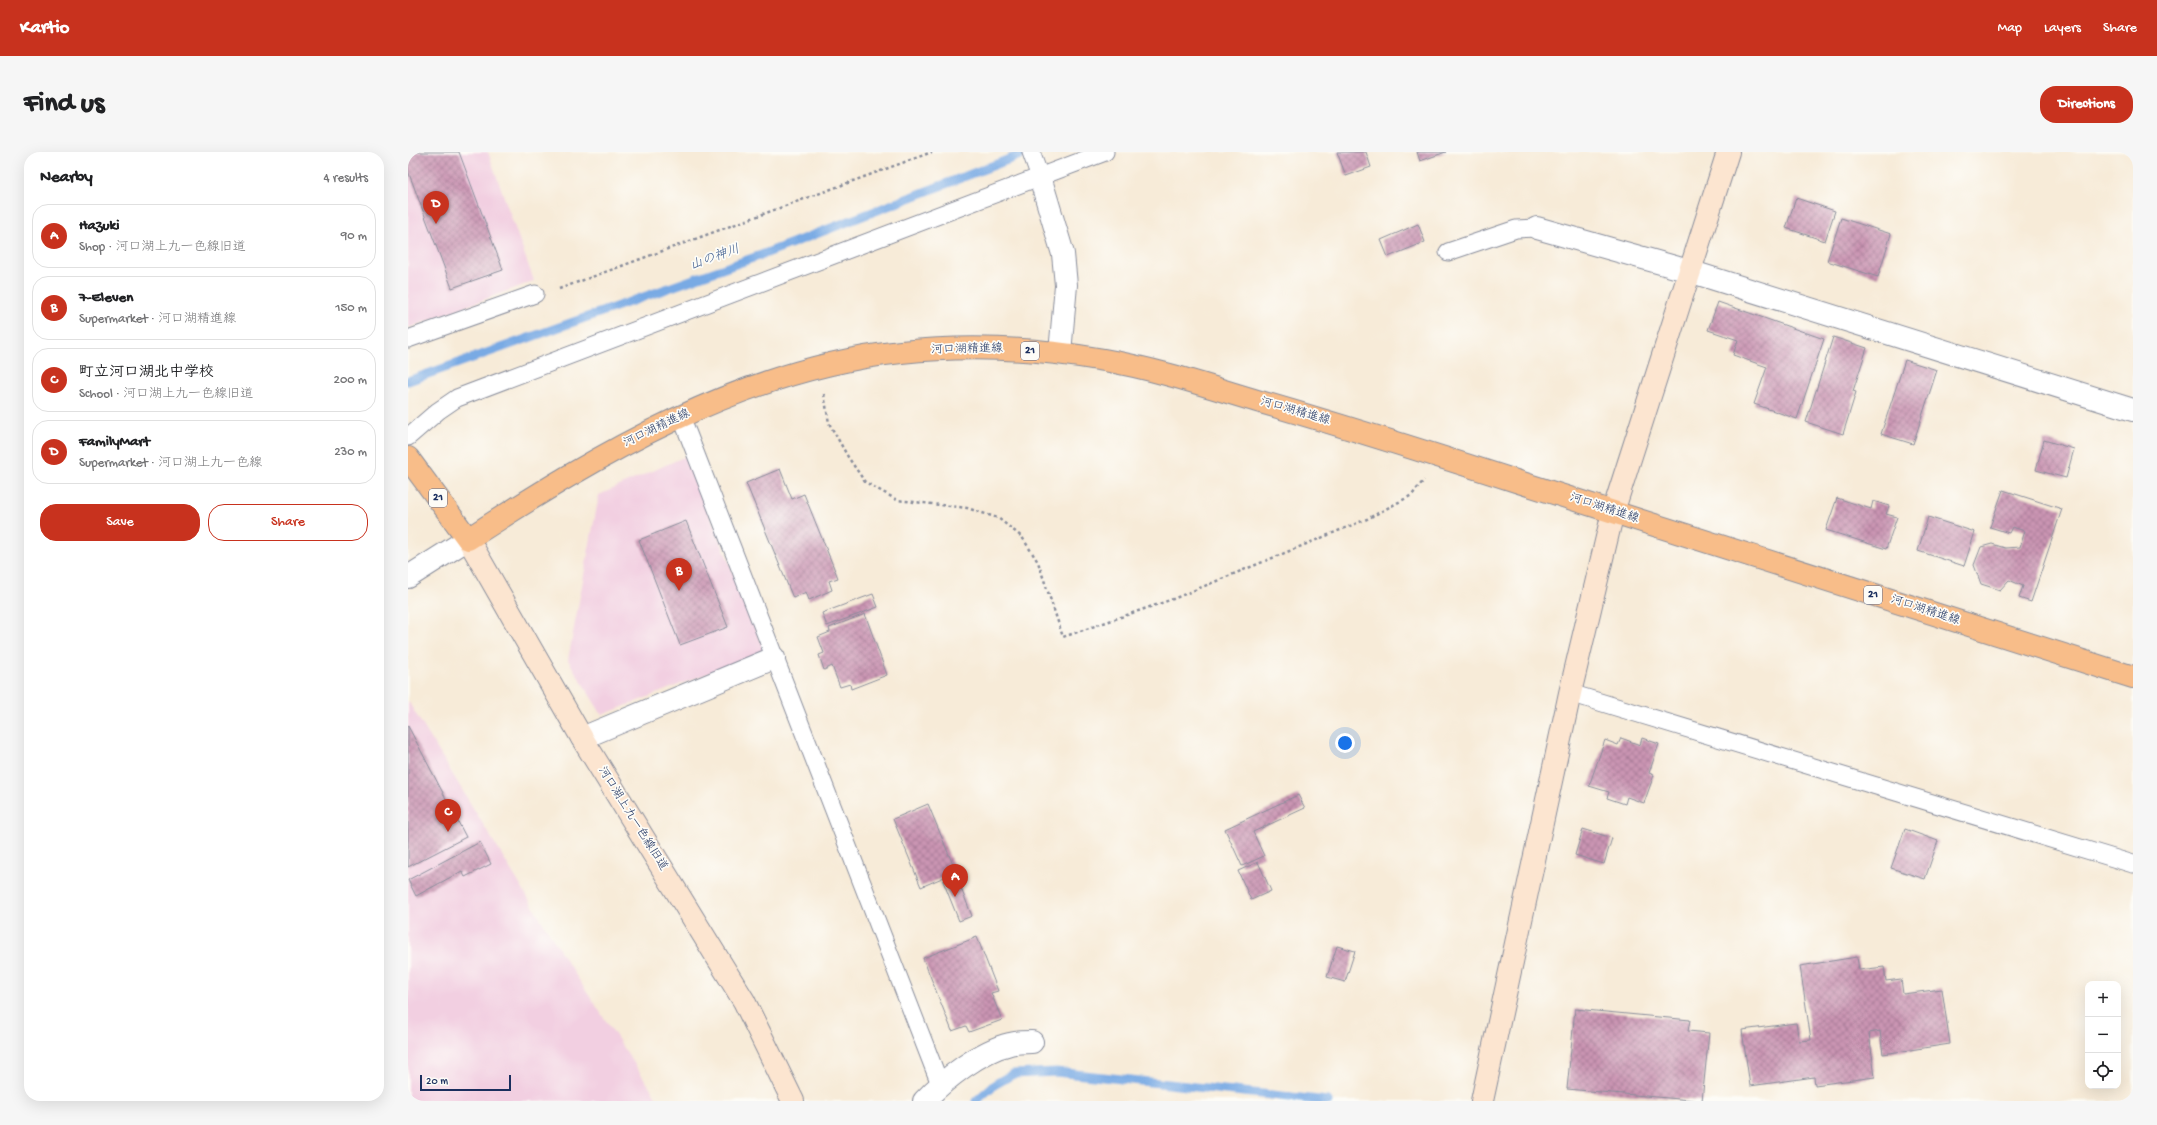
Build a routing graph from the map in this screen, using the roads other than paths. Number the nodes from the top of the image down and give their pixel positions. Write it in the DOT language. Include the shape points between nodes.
graph roads {
  1 [pos="1105,152"];
  2 [pos="1728,152"];
  3 [pos="1036,165"];
  4 [pos="1537,228"];
  5 [pos="1448,252"];
  6 [pos="1689,271"];
  7 [pos="535,294"];
  8 [pos="408,339"];
  9 [pos="1060,353"];
  10 [pos="2133,410"];
  11 [pos="681,416"];
  12 [pos="408,437"];
  13 [pos="408,458"];
  14 [pos="1613,512"];
  15 [pos="468,539"];
  16 [pos="408,577"];
  17 [pos="774,658"];
  18 [pos="2133,677"];
  19 [pos="1570,693"];
  20 [pos="582,738"];
  21 [pos="2133,864"];
  22 [pos="1032,1042"];
  23 [pos="940,1084"];
  24 [pos="793,1101"];
  25 [pos="924,1101"];
  26 [pos="1482,1101"];
  1 -- 3 [label="lane"];
  2 -- 6 [label="street"];
  3 -- 9 [label="street" via="1063,254 1066,285"];
  3 -- 12 [label="lane" via="457,398"];
  4 -- 5 [label="lane" via="1516,228"];
  4 -- 6 [label="street"];
  6 -- 10 [label="street"];
  6 -- 14 [label="street"];
  7 -- 8 [label="lane"];
  9 -- 11 [label="main road, 河口湖精進線 / 21" via="998,348 902,352 805,369 750,387"];
  9 -- 14 [label="main road, 河口湖精進線 / 21" via="1108,360 1316,418"];
  11 -- 15 [label="main road, 河口湖精進線 / 21" via="526,500"];
  11 -- 17 [label="lane"];
  13 -- 15 [label="main road, 21"];
  14 -- 18 [label="main road, 河口湖精進線 / 21"];
  14 -- 19 [label="street"];
  15 -- 16 [label="street"];
  15 -- 20 [label="street, 河口湖上九一色線旧道"];
  17 -- 20 [label="street"];
  17 -- 23 [label="lane"];
  19 -- 21 [label="lane"];
  19 -- 26 [label="street"];
  20 -- 24 [label="street, 河口湖上九一色線旧道" via="744,1001"];
  22 -- 23 [label="street" via="1010,1044 986,1053"];
  23 -- 25 [label="street"];
}
